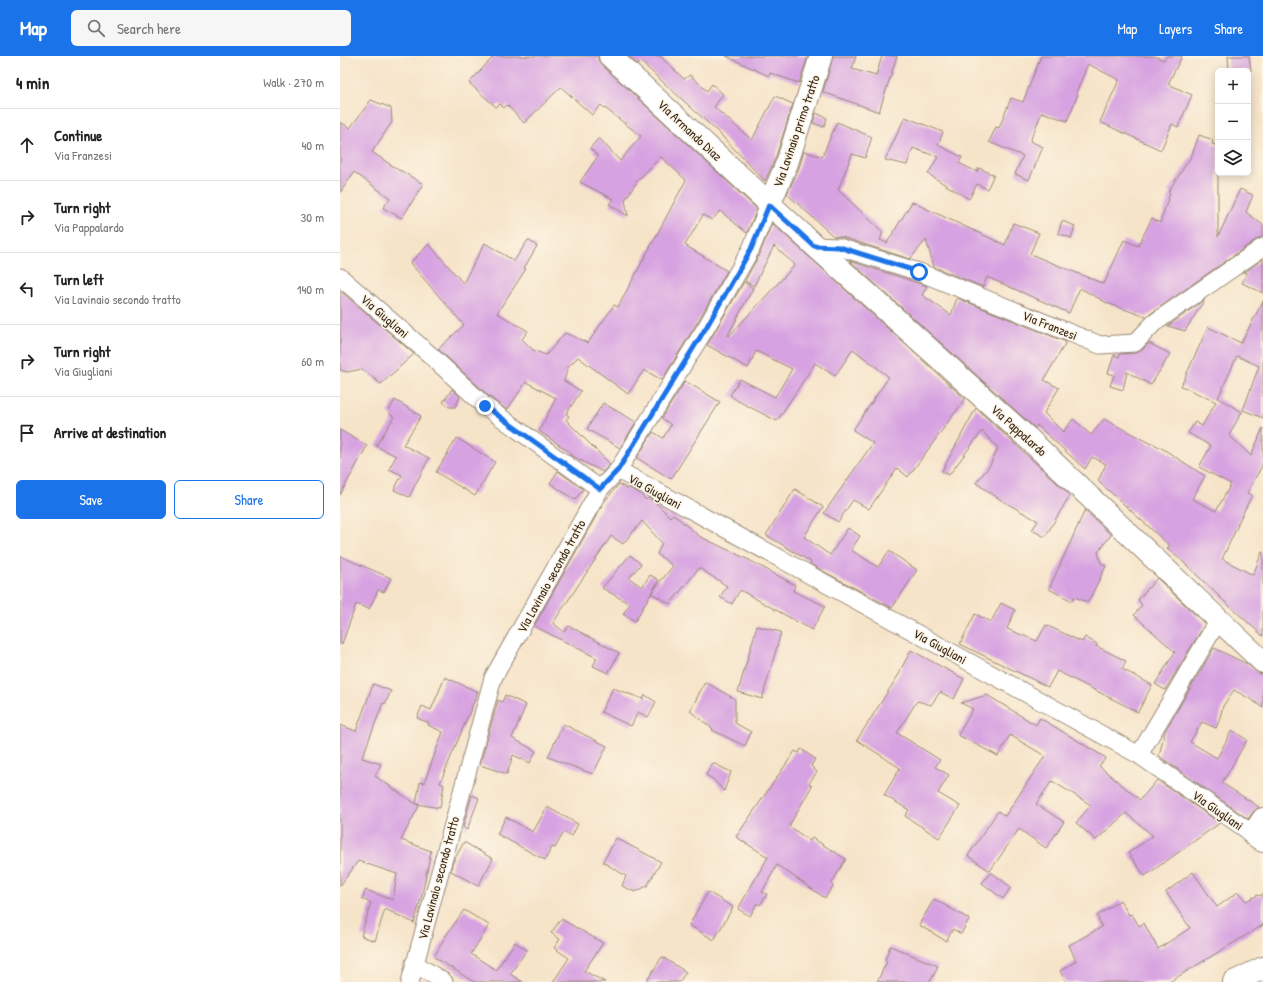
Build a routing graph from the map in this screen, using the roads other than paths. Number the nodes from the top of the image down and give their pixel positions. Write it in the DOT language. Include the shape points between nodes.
graph roads {
  1 [pos="610,56"];
  2 [pos="821,56"];
  3 [pos="769,205"];
  4 [pos="814,246"];
  5 [pos="1263,247"];
  6 [pos="340,277"];
  7 [pos="618,470"];
  8 [pos="600,489"];
  9 [pos="1218,619"];
  10 [pos="1263,662"];
  11 [pos="1139,755"];
  12 [pos="1260,831"];
  13 [pos="414,963"];
  14 [pos="1263,968"];
  15 [pos="410,982"];
  16 [pos="444,982"];
  17 [pos="1234,982"];
  1 -- 3 [label="main road, Via Armando Diaz"];
  2 -- 3 [label="main road, Via Lavinaio primo tratto" via="787,164"];
  3 -- 4 [label="main road, Via Pappalardo"];
  3 -- 7 [label="street, Via Lavinaio secondo tratto" via="751,249 711,320"];
  4 -- 5 [label="street, Via Franzesi" via="839,247 919,272 1100,345 1135,343 1154,323"];
  4 -- 9 [label="main road, Via Pappalardo" via="1031,441"];
  6 -- 8 [label="street, Via Giugliani" via="485,406"];
  7 -- 8 [label="street, Via Lavinaio secondo tratto"];
  7 -- 11 [label="street, Via Giugliani"];
  8 -- 13 [label="street, Via Lavinaio secondo tratto" via="493,678"];
  9 -- 10 [label="main road, Via Pappalardo"];
  9 -- 11 [label="street"];
  11 -- 12 [label="street, Via Giugliani"];
  13 -- 15 [label="street, Via Lavinaio secondo tratto"];
  13 -- 16 [label="street"];
  14 -- 17 [label="main road"];
}
